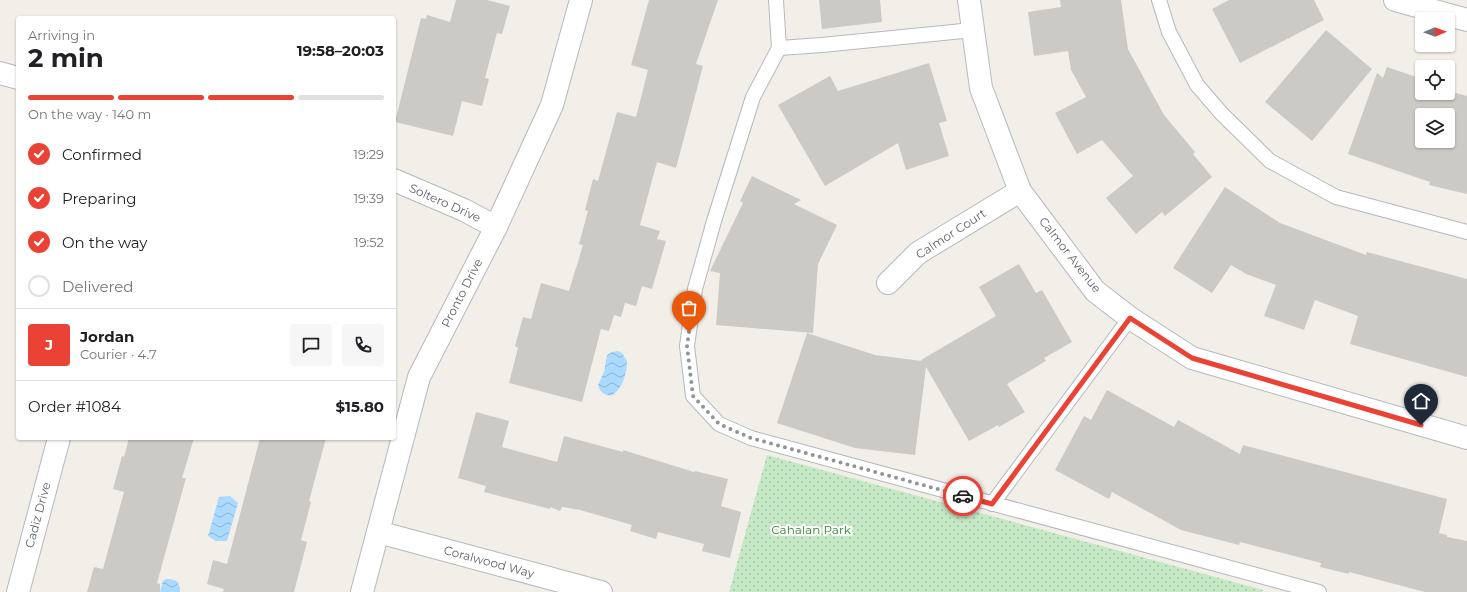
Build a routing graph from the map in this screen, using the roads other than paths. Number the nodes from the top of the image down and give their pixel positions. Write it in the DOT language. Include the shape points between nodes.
graph roads {
  1 [pos="581,0"];
  2 [pos="776,0"];
  3 [pos="969,0"];
  4 [pos="1159,0"];
  5 [pos="1395,0"];
  6 [pos="1467,20"];
  7 [pos="973,30"];
  8 [pos="779,48"];
  9 [pos="0,73"];
  10 [pos="16,77"];
  11 [pos="396,181"];
  12 [pos="1020,191"];
  13 [pos="496,227"];
  14 [pos="1467,232"];
  15 [pos="888,283"];
  16 [pos="1130,318"];
  17 [pos="1467,438"];
  18 [pos="58,440"];
  19 [pos="992,504"];
  20 [pos="378,532"];
  21 [pos="18,592"];
  22 [pos="362,592"];
  23 [pos="600,592"];
  24 [pos="1319,592"];
  1 -- 13 [label="street, Pronto Drive" via="552,105"];
  2 -- 8 [label="lane"];
  3 -- 7 [label="street, Calmor Avenue"];
  4 -- 14 [label="lane" via="1169,32 1197,85 1221,113 1270,161 1336,197"];
  5 -- 6 [label="street"];
  7 -- 8 [label="lane"];
  7 -- 12 [label="street, Calmor Avenue" via="981,88"];
  8 -- 19 [label="lane" via="753,97 695,289 687,346 693,396 719,424 751,438"];
  9 -- 10 [label="street"];
  11 -- 13 [label="street, Soltero Drive" via="464,210"];
  12 -- 15 [label="street, Calmor Court" via="918,253"];
  12 -- 16 [label="street, Calmor Avenue" via="1095,291"];
  13 -- 20 [label="street, Pronto Drive" via="418,377"];
  16 -- 17 [label="street, Calmor Avenue" via="1192,358"];
  16 -- 19 [label="lane"];
  18 -- 21 [label="street, Cadiz Drive"];
  19 -- 24 [label="lane"];
  20 -- 22 [label="street, Pronto Drive"];
  20 -- 23 [label="street, Coralwood Way"];
}
